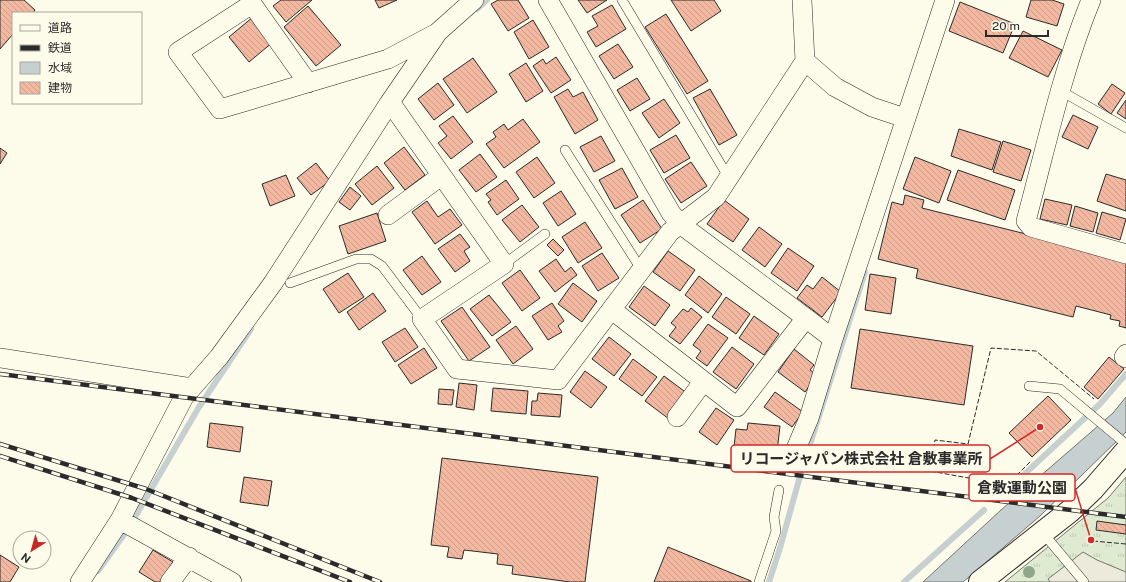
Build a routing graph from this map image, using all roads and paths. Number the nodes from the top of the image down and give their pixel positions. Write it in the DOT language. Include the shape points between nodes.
graph roads {
  1 [pos="474,0"];
  2 [pos="548,0"];
  3 [pos="622,0"];
  4 [pos="802,0"];
  5 [pos="945,0"];
  6 [pos="1091,0"];
  7 [pos="438,32"];
  8 [pos="805,61"];
  9 [pos="308,82"];
  10 [pos="1061,90"];
  11 [pos="394,107"];
  12 [pos="905,118"];
  13 [pos="1126,128"];
  14 [pos="565,150"];
  15 [pos="441,176"];
  16 [pos="729,178"];
  17 [pos="388,215"];
  18 [pos="680,224"];
  19 [pos="545,234"];
  20 [pos="1126,254"];
  21 [pos="504,264"];
  22 [pos="641,269"];
  23 [pos="290,283"];
  24 [pos="612,310"];
  25 [pos="806,318"];
  26 [pos="422,319"];
  27 [pos="833,339"];
  28 [pos="1126,354"];
  29 [pos="0,358"];
  30 [pos="1126,358"];
  31 [pos="703,382"];
  32 [pos="1029,386"];
  33 [pos="192,388"];
  34 [pos="677,417"];
  35 [pos="1125,445"];
  36 [pos="790,463"];
  37 [pos="779,490"];
  38 [pos="127,524"];
  39 [pos="1043,533"];
  40 [pos="189,557"];
  41 [pos="80,582"];
  42 [pos="170,582"];
  43 [pos="232,582"];
  44 [pos="759,582"];
  45 [pos="980,582"];
  46 [pos="1084,582"];
  1 -- 7 [label="street"];
  2 -- 18 [label="street" via="670,213"];
  3 -- 16 [label="lane"];
  4 -- 8 [label="street"];
  5 -- 12 [label="street"];
  6 -- 10 [label="street"];
  7 -- 9 [label="street" via="388,59"];
  7 -- 11 [label="street"];
  8 -- 12 [label="street" via="841,90 872,107"];
  8 -- 16 [label="street"];
  9 -- 9 [label="street" via="220,109 178,52 252,4"];
  10 -- 13 [label="lane"];
  10 -- 20 [label="street" via="1026,221 1031,227"];
  11 -- 15 [label="street"];
  11 -- 33 [label="street" via="245,324"];
  12 -- 27 [label="street"];
  14 -- 22 [label="lane"];
  15 -- 17 [label="street"];
  15 -- 21 [label="street"];
  16 -- 18 [label="street" via="716,197"];
  18 -- 22 [label="street" via="670,232"];
  18 -- 25 [label="street"];
  19 -- 21 [label="lane"];
  21 -- 26 [label="street"];
  22 -- 24 [label="street"];
  23 -- 26 [label="lane" via="356,260 371,259 382,266"];
  24 -- 26 [label="street" via="558,380 457,369"];
  24 -- 31 [label="street"];
  25 -- 27 [label="street"];
  25 -- 31 [label="street" via="737,407"];
  27 -- 36 [label="street" via="809,418"];
  28 -- 30 [label="street"];
  29 -- 33 [label="street"];
  31 -- 34 [label="street"];
  32 -- 35 [label="lane" via="1060,389"];
  33 -- 38 [label="street" via="184,397"];
  35 -- 39 [label="street" via="1093,489"];
  37 -- 44 [label="lane" via="774,517 776,531"];
  38 -- 40 [label="street"];
  38 -- 41 [label="street"];
  39 -- 45 [label="street"];
  39 -- 46 [label="lane"];
  40 -- 42 [label="street"];
  40 -- 43 [label="street"];
}
